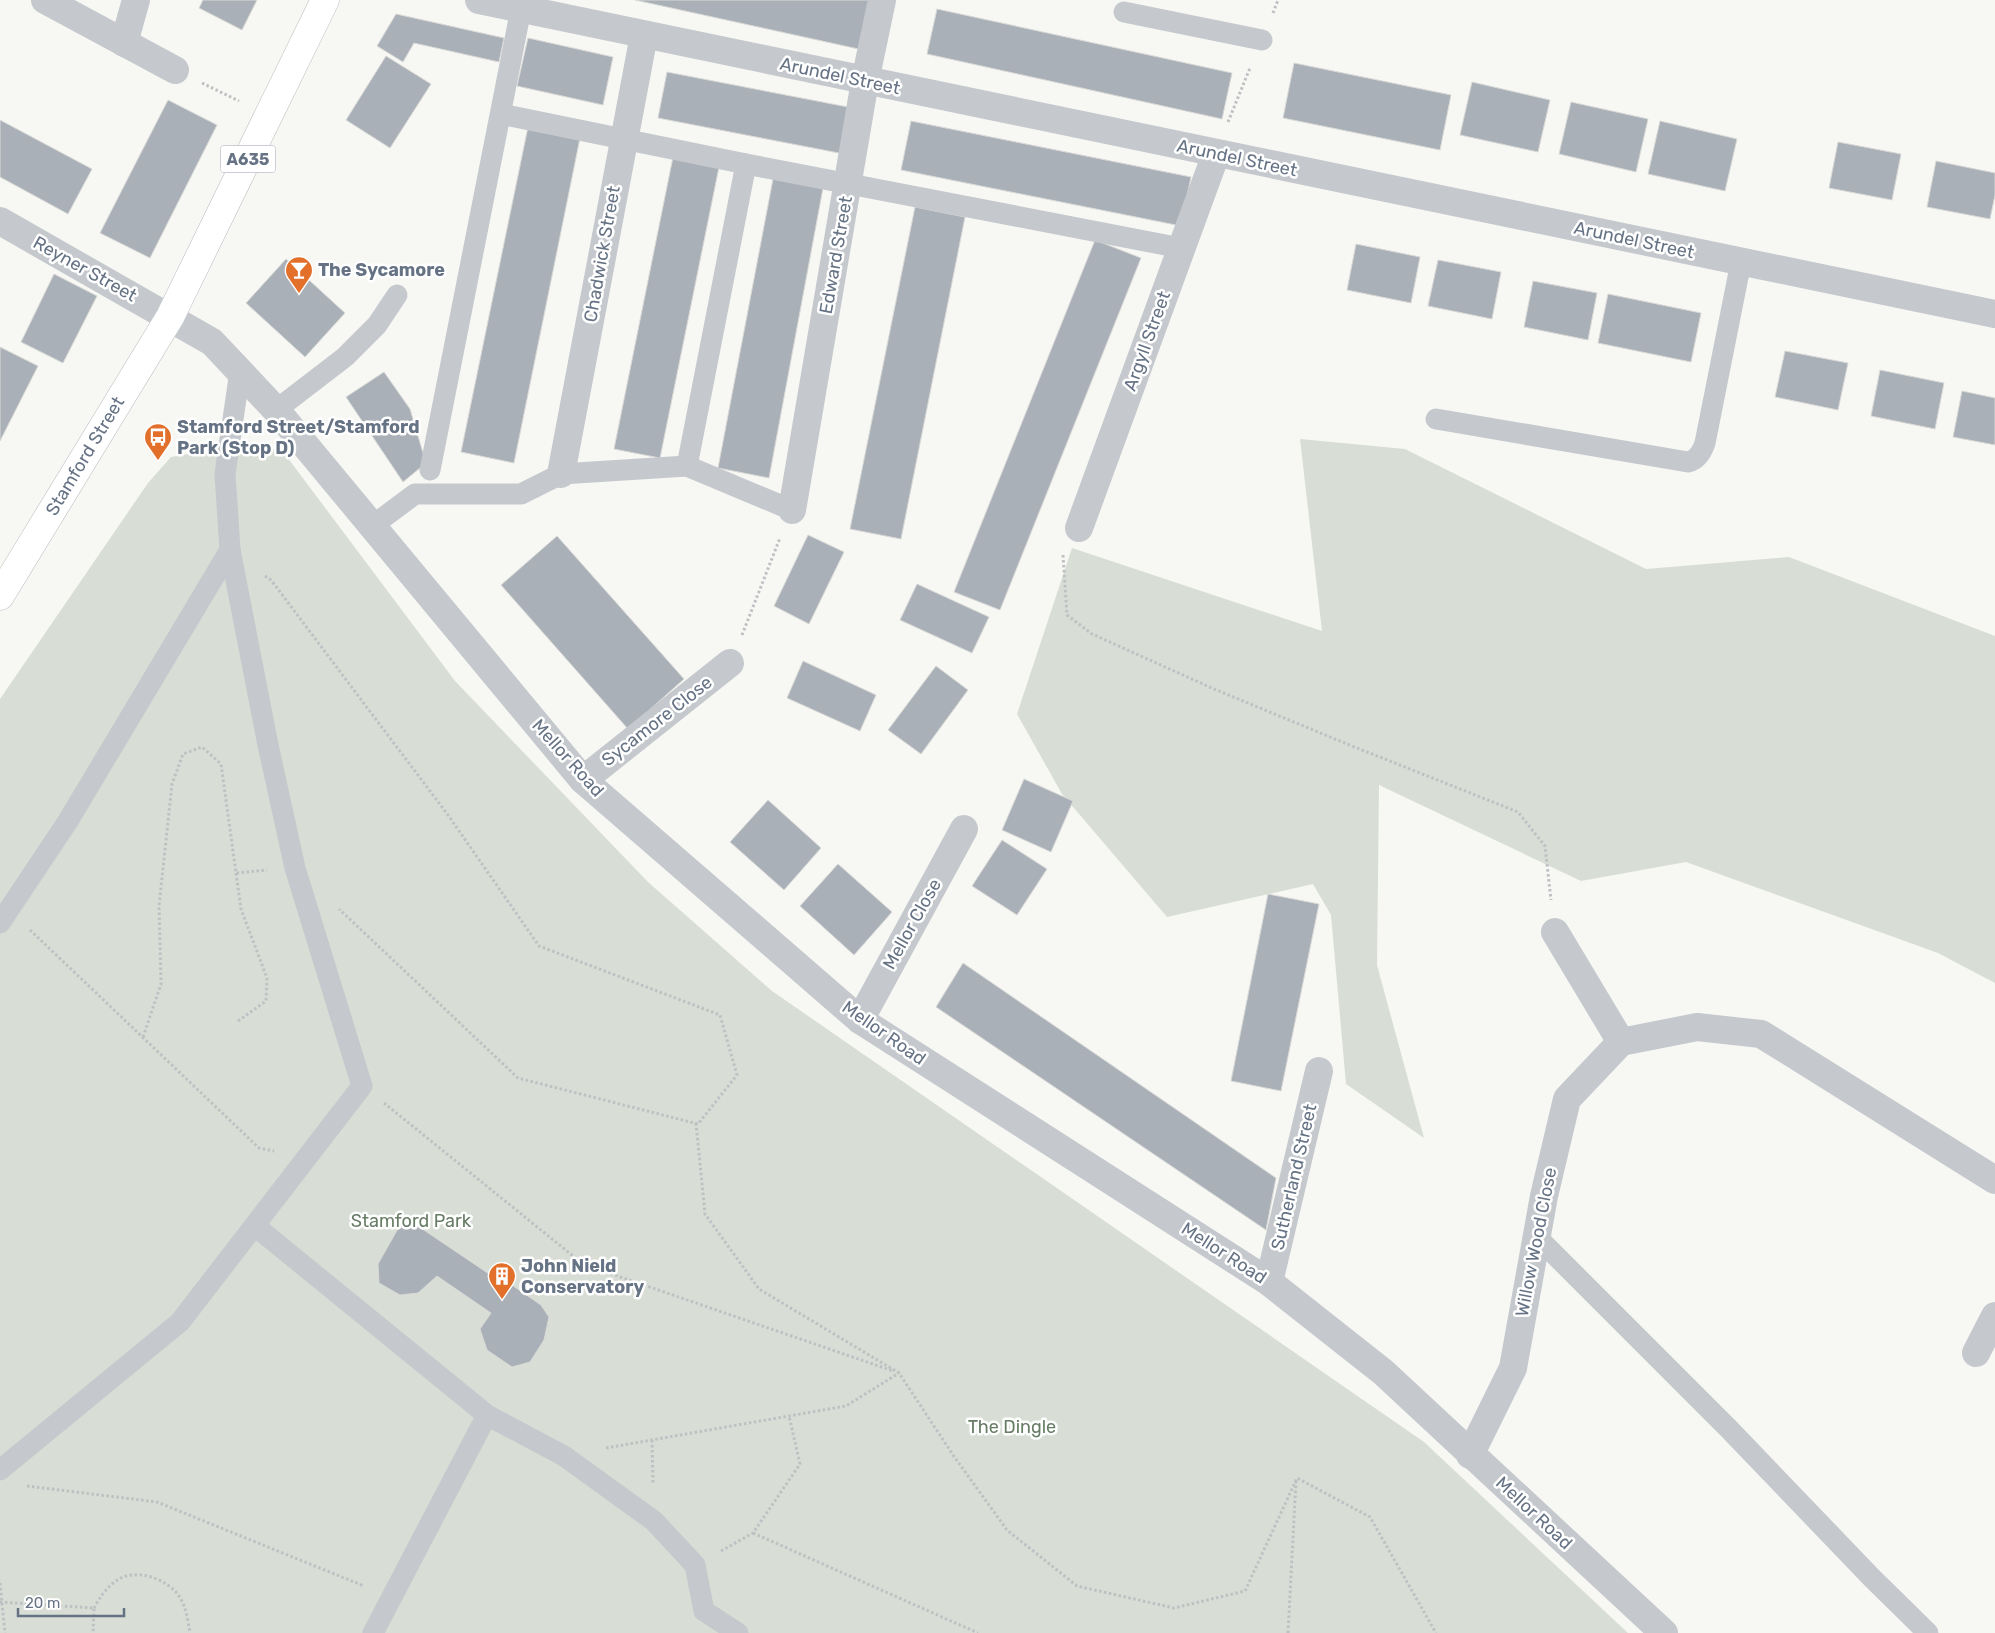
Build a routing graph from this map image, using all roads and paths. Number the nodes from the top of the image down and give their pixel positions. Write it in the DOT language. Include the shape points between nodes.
graph roads {
  1 [pos="45,0"];
  2 [pos="136,0"];
  3 [pos="325,0"];
  4 [pos="479,0"];
  5 [pos="882,0"];
  6 [pos="1278,0"];
  7 [pos="522,9"];
  8 [pos="1124,12"];
  9 [pos="644,35"];
  10 [pos="1262,40"];
  11 [pos="124,43"];
  12 [pos="175,70"];
  13 [pos="865,81"];
  14 [pos="501,114"];
  15 [pos="269,116"];
  16 [pos="623,138"];
  17 [pos="1216,154"];
  18 [pos="746,164"];
  19 [pos="848,184"];
  20 [pos="0,222"];
  21 [pos="1181,248"];
  22 [pos="1741,262"];
  23 [pos="397,295"];
  24 [pos="170,317"];
  25 [pos="1990,320"];
  26 [pos="240,371"];
  27 [pos="276,410"];
  28 [pos="1436,419"];
  29 [pos="687,466"];
  30 [pos="430,470"];
  31 [pos="561,474"];
  32 [pos="792,510"];
  33 [pos="372,526"];
  34 [pos="1079,528"];
  35 [pos="230,550"];
  36 [pos="0,596"];
  37 [pos="730,663"];
  38 [pos="583,780"];
  39 [pos="964,829"];
  40 [pos="295,868"];
  41 [pos="236,872"];
  42 [pos="338,908"];
  43 [pos="5,916"];
  44 [pos="1555,932"];
  45 [pos="860,1020"];
  46 [pos="238,1021"];
  47 [pos="143,1037"];
  48 [pos="1621,1042"];
  49 [pos="1319,1071"];
  50 [pos="362,1086"];
  51 [pos="696,1123"];
  52 [pos="309,1157"];
  53 [pos="1995,1180"];
  54 [pos="255,1226"];
  55 [pos="1536,1236"];
  56 [pos="1269,1282"];
  57 [pos="1995,1316"];
  58 [pos="1976,1353"];
  59 [pos="899,1373"];
  60 [pos="487,1415"];
  61 [pos="789,1416"];
  62 [pos="652,1440"];
  63 [pos="1470,1455"];
  64 [pos="564,1456"];
  65 [pos="0,1470"];
  66 [pos="1297,1478"];
  67 [pos="20,1485"];
  68 [pos="654,1521"];
  69 [pos="753,1533"];
  70 [pos="695,1565"];
  71 [pos="0,1583"];
  72 [pos="392,1597"];
  73 [pos="1,1602"];
  74 [pos="94,1608"];
  75 [pos="5,1633"];
  76 [pos="93,1633"];
  77 [pos="190,1633"];
  78 [pos="373,1633"];
  79 [pos="738,1633"];
  80 [pos="978,1633"];
  81 [pos="1288,1633"];
  82 [pos="1436,1633"];
  83 [pos="1664,1633"];
  84 [pos="1928,1633"];
  1 -- 11 [label="street"];
  2 -- 11 [label="street"];
  3 -- 15 [label="highway, A635"];
  4 -- 7 [label="street, Arundel Street"];
  5 -- 13 [label="street, Edward Street"];
  6 -- 10 [label="path"];
  7 -- 9 [label="street, Arundel Street"];
  7 -- 14 [label="lane"];
  8 -- 10 [label="lane"];
  9 -- 13 [label="street, Arundel Street"];
  9 -- 16 [label="street, Chadwick Street"];
  10 -- 17 [label="path"];
  11 -- 12 [label="street"];
  12 -- 15 [label="path"];
  13 -- 17 [label="street, Arundel Street"];
  13 -- 19 [label="street, Edward Street"];
  14 -- 16 [label="lane"];
  14 -- 30 [label="lane"];
  15 -- 24 [label="highway, A635"];
  16 -- 18 [label="lane"];
  16 -- 31 [label="street, Chadwick Street"];
  17 -- 21 [label="street, Argyll Street"];
  17 -- 22 [label="street, Arundel Street"];
  18 -- 19 [label="lane"];
  18 -- 29 [label="lane"];
  19 -- 21 [label="lane"];
  19 -- 32 [label="street, Edward Street"];
  20 -- 24 [label="street, Reyner Street"];
  21 -- 34 [label="street, Argyll Street"];
  22 -- 25 [label="street, Arundel Street"];
  22 -- 28 [label="lane" via="1705,443 1692,461"];
  23 -- 27 [label="lane" via="378,325 345,357"];
  24 -- 26 [label="street, Mellor Road" via="212,342"];
  24 -- 36 [label="highway, Stamford Street / A635"];
  26 -- 27 [label="street, Mellor Road"];
  26 -- 35 [label="lane" via="225,474"];
  27 -- 33 [label="street, Mellor Road"];
  29 -- 31 [label="lane"];
  29 -- 32 [label="lane"];
  31 -- 33 [label="lane" via="521,494 415,494"];
  32 -- 37 [label="path"];
  33 -- 38 [label="street, Mellor Road"];
  34 -- 44 [label="path" via="1061,536 1067,615 1092,634 1214,688 1518,812 1545,846"];
  35 -- 40 [label="lane"];
  35 -- 43 [label="lane" via="68,821"];
  35 -- 51 [label="path" via="271,580 448,814 538,946 720,1015 737,1075"];
  37 -- 38 [label="street, Sycamore Close"];
  38 -- 45 [label="street, Mellor Road"];
  39 -- 45 [label="street, Mellor Close"];
  40 -- 41 [label="path"];
  40 -- 50 [label="lane"];
  41 -- 46 [label="path" via="241,909 268,978 266,1001"];
  41 -- 47 [label="path" via="221,764 202,747 183,754 172,784 159,906 161,984"];
  42 -- 51 [label="path" via="518,1078"];
  43 -- 47 [label="path"];
  44 -- 48 [label="street"];
  45 -- 56 [label="street, Mellor Road"];
  47 -- 52 [label="path" via="259,1148"];
  48 -- 53 [label="street" via="1697,1028 1761,1034"];
  48 -- 55 [label="street, Willow Wood Close" via="1567,1099"];
  49 -- 56 [label="street, Sutherland Street"];
  50 -- 52 [label="lane"];
  50 -- 59 [label="path" via="583,1264"];
  51 -- 59 [label="path" via="705,1214 759,1288"];
  52 -- 54 [label="lane"];
  54 -- 60 [label="lane"];
  54 -- 65 [label="lane" via="180,1322"];
  55 -- 63 [label="street, Willow Wood Close" via="1513,1368"];
  55 -- 84 [label="lane"];
  56 -- 63 [label="street, Mellor Road" via="1382,1372"];
  57 -- 58 [label="street"];
  59 -- 61 [label="path" via="846,1406"];
  59 -- 66 [label="path" via="1007,1530 1077,1586 1174,1608 1245,1591"];
  60 -- 64 [label="lane"];
  60 -- 72 [label="lane"];
  61 -- 62 [label="path"];
  61 -- 69 [label="path" via="800,1464"];
  62 -- 64 [label="path"];
  62 -- 68 [label="path"];
  63 -- 83 [label="street, Mellor Road"];
  64 -- 68 [label="lane"];
  66 -- 81 [label="path"];
  66 -- 82 [label="path" via="1370,1517"];
  67 -- 72 [label="path" via="157,1502"];
  68 -- 70 [label="lane"];
  69 -- 70 [label="path"];
  69 -- 80 [label="path"];
  70 -- 79 [label="lane" via="704,1610"];
  71 -- 73 [label="path"];
  72 -- 78 [label="lane"];
  73 -- 74 [label="path"];
  73 -- 75 [label="path"];
  74 -- 76 [label="path"];
  74 -- 77 [label="path" via="103,1592 122,1577 140,1576 164,1581 179,1596"];
}
